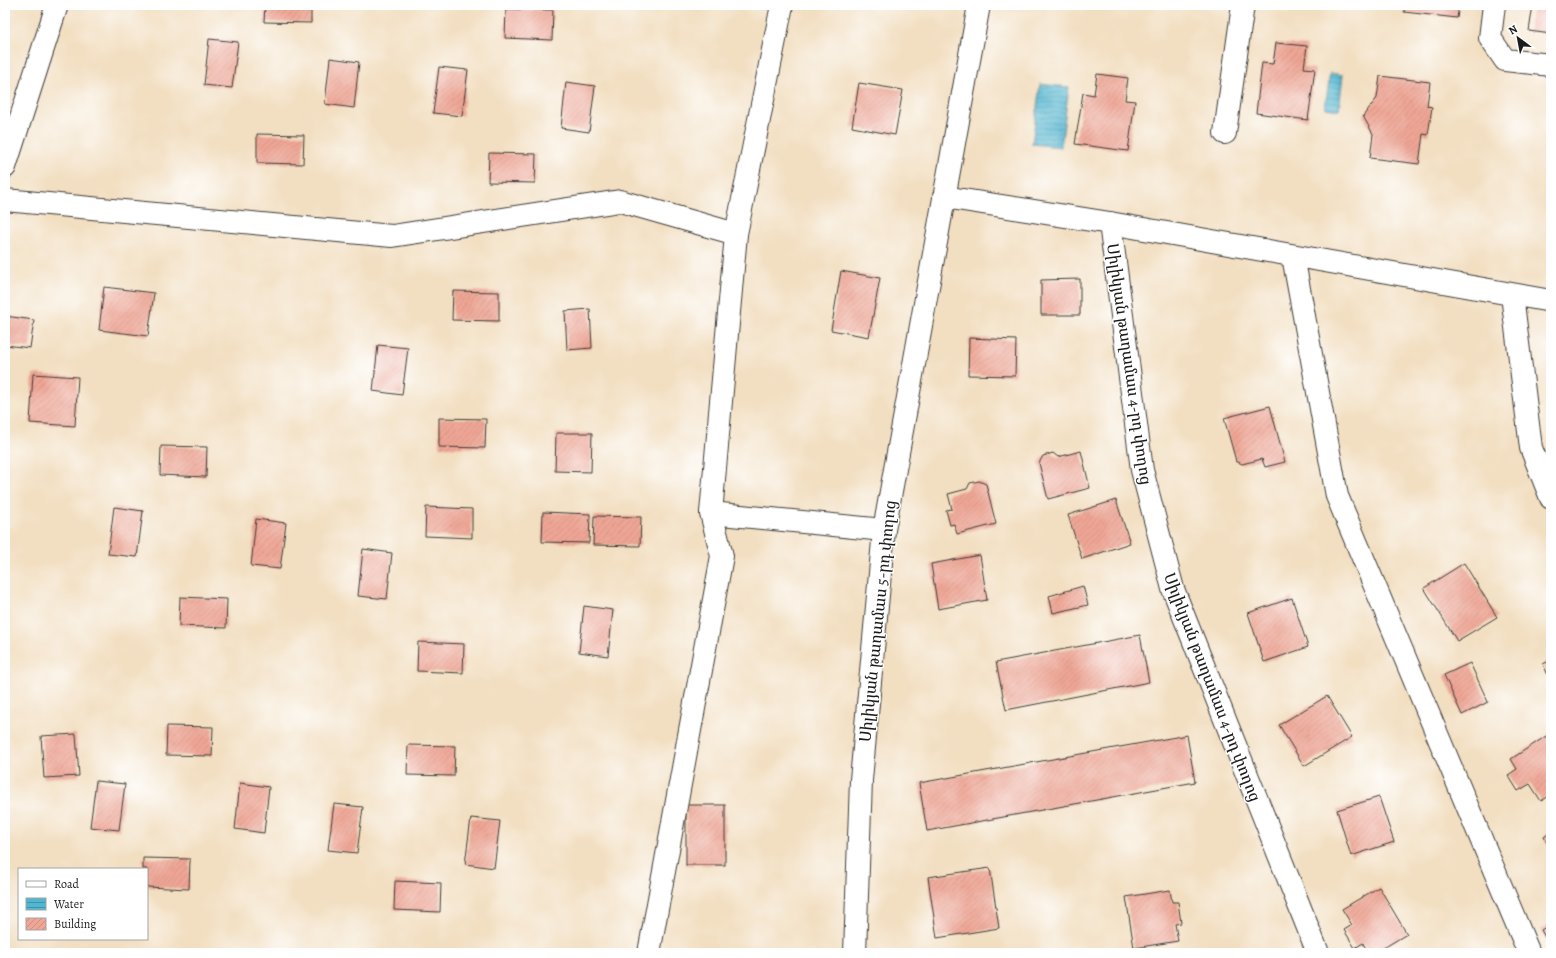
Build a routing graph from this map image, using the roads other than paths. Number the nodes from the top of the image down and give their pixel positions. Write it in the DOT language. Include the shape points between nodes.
graph roads {
  1 [pos="57,5"];
  2 [pos="782,5"];
  3 [pos="979,5"];
  4 [pos="1242,5"];
  5 [pos="1494,5"];
  6 [pos="1551,65"];
  7 [pos="1225,133"];
  8 [pos="5,167"];
  9 [pos="944,197"];
  10 [pos="5,200"];
  11 [pos="1110,223"];
  12 [pos="736,234"];
  13 [pos="1293,256"];
  14 [pos="1512,295"];
  15 [pos="1551,301"];
  16 [pos="1551,498"];
  17 [pos="710,512"];
  18 [pos="884,530"];
  19 [pos="649,953"];
  20 [pos="855,953"];
  21 [pos="1318,953"];
  22 [pos="1529,953"];
  1 -- 8 [label="street"];
  2 -- 12 [label="street"];
  3 -- 9 [label="street, Սիլիկյան թաղամաս 5-րդ փողոց"];
  4 -- 7 [label="street"];
  5 -- 6 [label="street" via="1490,38 1505,60"];
  9 -- 11 [label="street"];
  9 -- 18 [label="street, Սիլիկյան թաղամաս 5-րդ փողոց"];
  10 -- 12 [label="street" via="392,236 620,201"];
  11 -- 13 [label="street"];
  11 -- 21 [label="street, Սիլիկյան թաղամաս 4-րդ փողոց" via="1142,470 1173,589"];
  12 -- 17 [label="street"];
  13 -- 14 [label="street"];
  13 -- 22 [label="street" via="1337,496"];
  14 -- 15 [label="street"];
  14 -- 16 [label="street" via="1531,448"];
  17 -- 18 [label="street"];
  17 -- 19 [label="street" via="722,556"];
  18 -- 20 [label="street, Սիլիկյան թաղամաս 5-րդ փողոց" via="861,780"];
}
